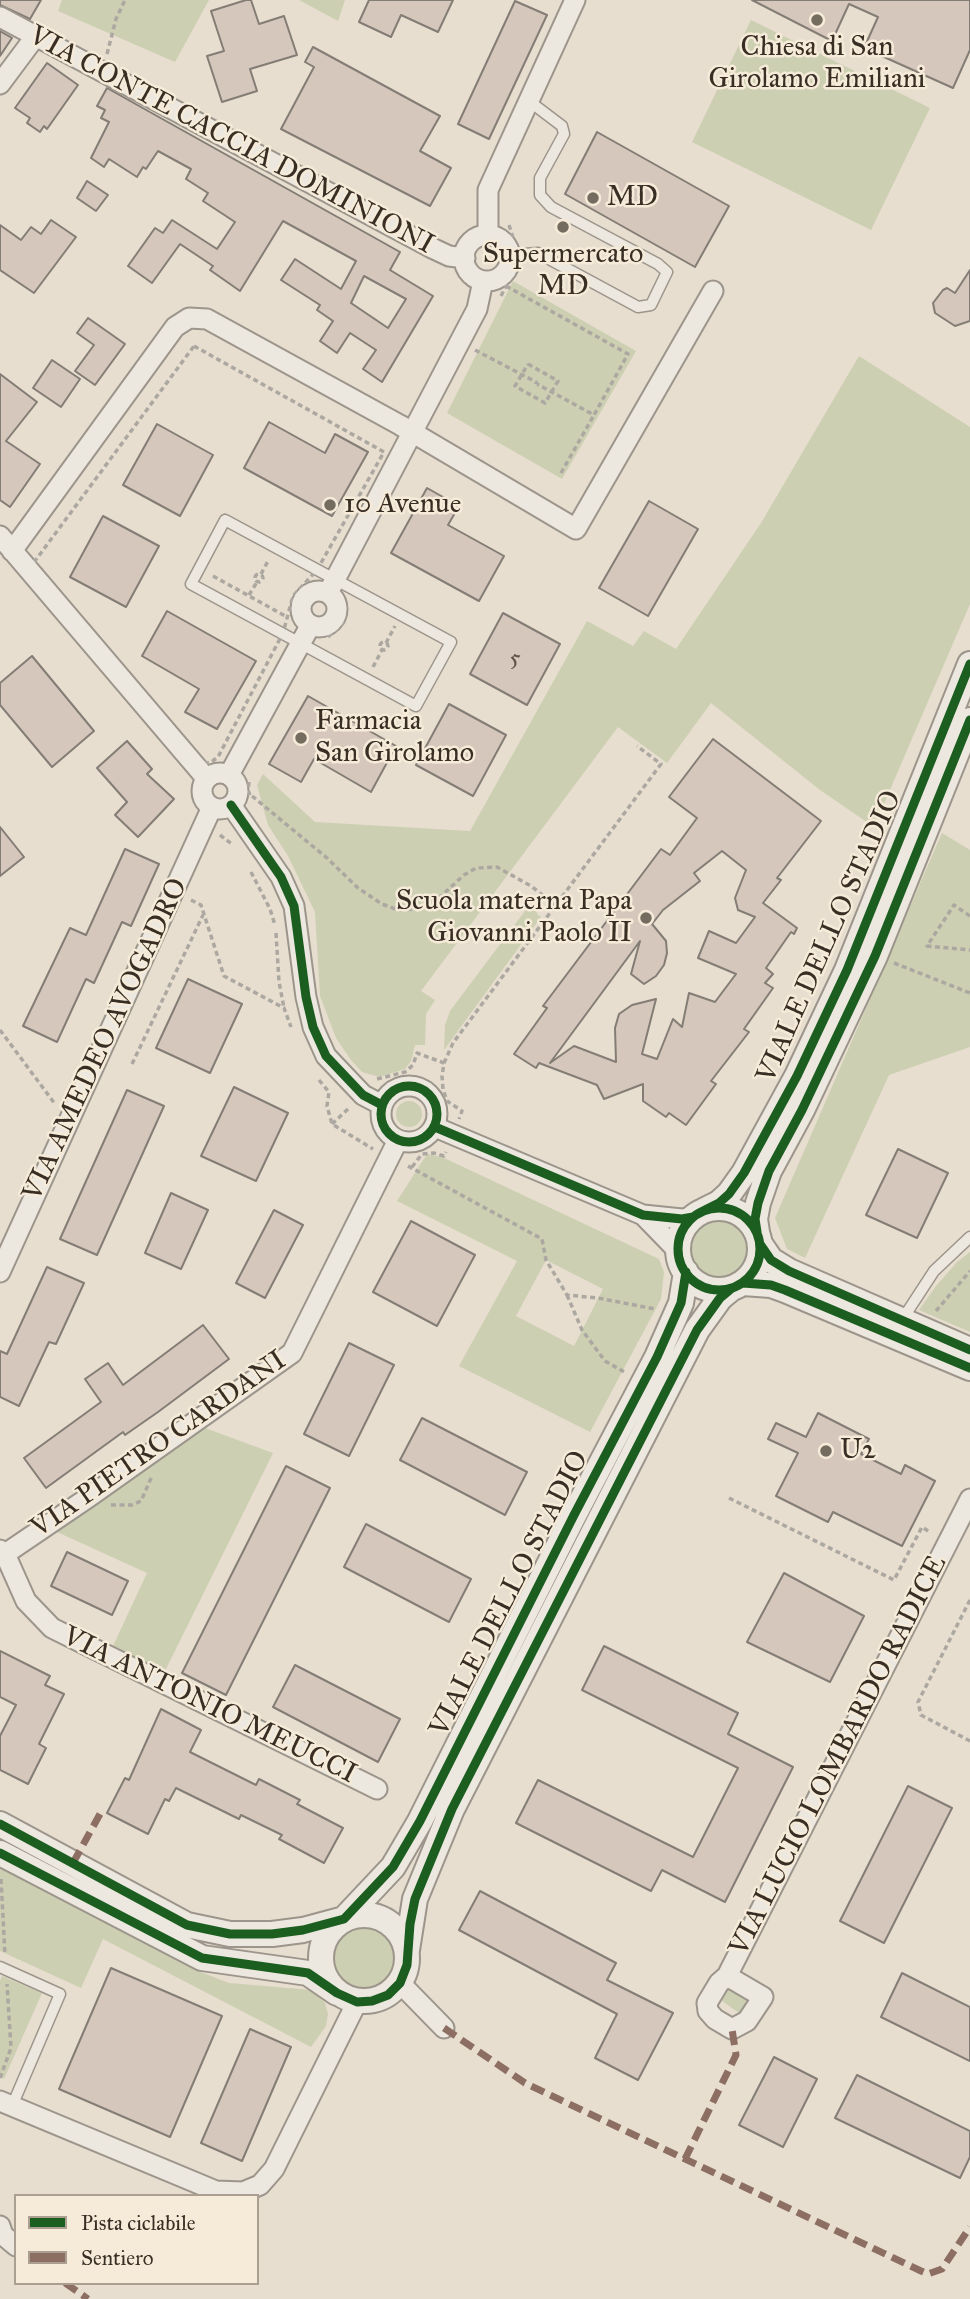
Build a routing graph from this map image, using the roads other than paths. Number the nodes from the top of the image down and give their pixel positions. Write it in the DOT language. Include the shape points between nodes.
graph roads {
  1 [pos="575,0"];
  2 [pos="0,17"];
  3 [pos="35,37"];
  4 [pos="0,84"];
  5 [pos="528,100"];
  6 [pos="488,235"];
  7 [pos="514,255"];
  8 [pos="465,258"];
  9 [pos="483,281"];
  10 [pos="713,291"];
  11 [pos="413,434"];
  12 [pos="6,543"];
  13 [pos="331,586"];
  14 [pos="312,636"];
  15 [pos="970,663"];
  16 [pos="970,720"];
  17 [pos="229,775"];
  18 [pos="206,778"];
  19 [pos="221,806"];
  20 [pos="382,1105"];
  21 [pos="443,1131"];
  22 [pos="394,1148"];
  23 [pos="699,1213"];
  24 [pos="643,1215"];
  25 [pos="970,1237"];
  26 [pos="759,1238"];
  27 [pos="682,1262"];
  28 [pos="0,1272"];
  29 [pos="737,1285"];
  30 [pos="915,1332"];
  31 [pos="970,1351"];
  32 [pos="970,1368"];
  33 [pos="970,1499"];
  34 [pos="2,1552"];
  35 [pos="377,1789"];
  36 [pos="1,1838"];
  37 [pos="344,1919"];
  38 [pos="407,1950"];
  39 [pos="0,1967"];
  40 [pos="727,1976"];
  41 [pos="400,1983"];
  42 [pos="347,2006"];
  43 [pos="444,2028"];
  44 [pos="6,2104"];
  45 [pos="0,2227"];
  46 [pos="14,2244"];
  1 -- 5 [label="street"];
  2 -- 3 [label="street, VIA CONTE CACCIA DOMINIONI"];
  3 -- 4 [label="street"];
  3 -- 8 [label="street, VIA CONTE CACCIA DOMINIONI" via="433,249"];
  5 -- 6 [label="street" via="488,190"];
  5 -- 7 [label="lane" via="562,126 564,134 540,178 540,195 551,207 667,272 651,305 638,307 537,253"];
  6 -- 7 [label="street" via="502,241"];
  6 -- 8 [label="street" via="474,240"];
  7 -- 9 [label="street" via="503,274"];
  8 -- 9 [label="street" via="470,272"];
  9 -- 11 [label="street" via="477,309"];
  10 -- 11 [label="street" via="576,529"];
  11 -- 12 [label="street" via="207,319 190,318 175,327"];
  11 -- 13 [label="street"];
  12 -- 18 [label="street"];
  13 -- 14 [label="street" via="335,618"];
  13 -- 14 [label="lane" via="225,520 191,584"];
  13 -- 14 [label="lane" via="451,642 416,706"];
  14 -- 17 [label="street"];
  15 -- 23 [label="street, VIALE DELLO STADIO" via="847,970 797,1076 729,1194"];
  16 -- 26 [label="street, VIALE DELLO STADIO" via="875,956 769,1171 755,1219"];
  17 -- 18 [label="street" via="215,773"];
  17 -- 19 [label="street" via="238,794"];
  18 -- 19 [label="street" via="204,800"];
  19 -- 20 [label="street" via="281,877 294,906 306,997 326,1056 363,1095"];
  19 -- 28 [label="street, VIA AMEDEO AVOGADRO" via="68,1120"];
  20 -- 21 [label="street" via="393,1090 411,1085 421,1088 434,1100"];
  20 -- 22 [label="street" via="382,1122"];
  21 -- 22 [label="street"];
  21 -- 24 [label="street"];
  22 -- 34 [label="street, VIA PIETRO CARDANI" via="292,1353 89,1497"];
  23 -- 24 [label="street" via="682,1219"];
  23 -- 26 [label="street" via="720,1208 735,1211 748,1219"];
  23 -- 27 [label="street, VIALE DELLO STADIO" via="679,1238"];
  24 -- 27 [label="street" via="671,1241"];
  25 -- 30 [label="lane" via="934,1270"];
  26 -- 29 [label="street, VIALE DELLO STADIO" via="754,1272"];
  26 -- 30 [label="street" via="771,1260 789,1272"];
  27 -- 29 [label="street" via="701,1286 721,1290"];
  27 -- 37 [label="street, VIALE DELLO STADIO" via="681,1303 675,1318 420,1822 393,1867"];
  29 -- 30 [label="street" via="771,1285"];
  29 -- 38 [label="street, VIALE DELLO STADIO" via="720,1298 697,1330 452,1809 415,1899"];
  30 -- 31 [label="street" via="939,1345"];
  30 -- 32 [label="street"];
  33 -- 40 [label="street, VIA LUCIO LOMBARDO RADICE"];
  34 -- 35 [label="street, VIA ANTONIO MEUCCI" via="26,1601 52,1629"];
  36 -- 37 [label="street" via="187,1925 230,1934 272,1934"];
  36 -- 42 [label="street" via="202,1958 308,1973"];
  37 -- 38 [label="street" via="360,1914 387,1921"];
  37 -- 42 [label="street" via="331,1928 320,1958 329,1985"];
  38 -- 41 [label="street"];
  39 -- 44 [label="lane" via="60,1994"];
  41 -- 42 [label="street" via="388,1995"];
  41 -- 43 [label="street"];
  42 -- 44 [label="street" via="274,2169 260,2185 243,2192 216,2191"];
  45 -- 46 [label="street"];
}
